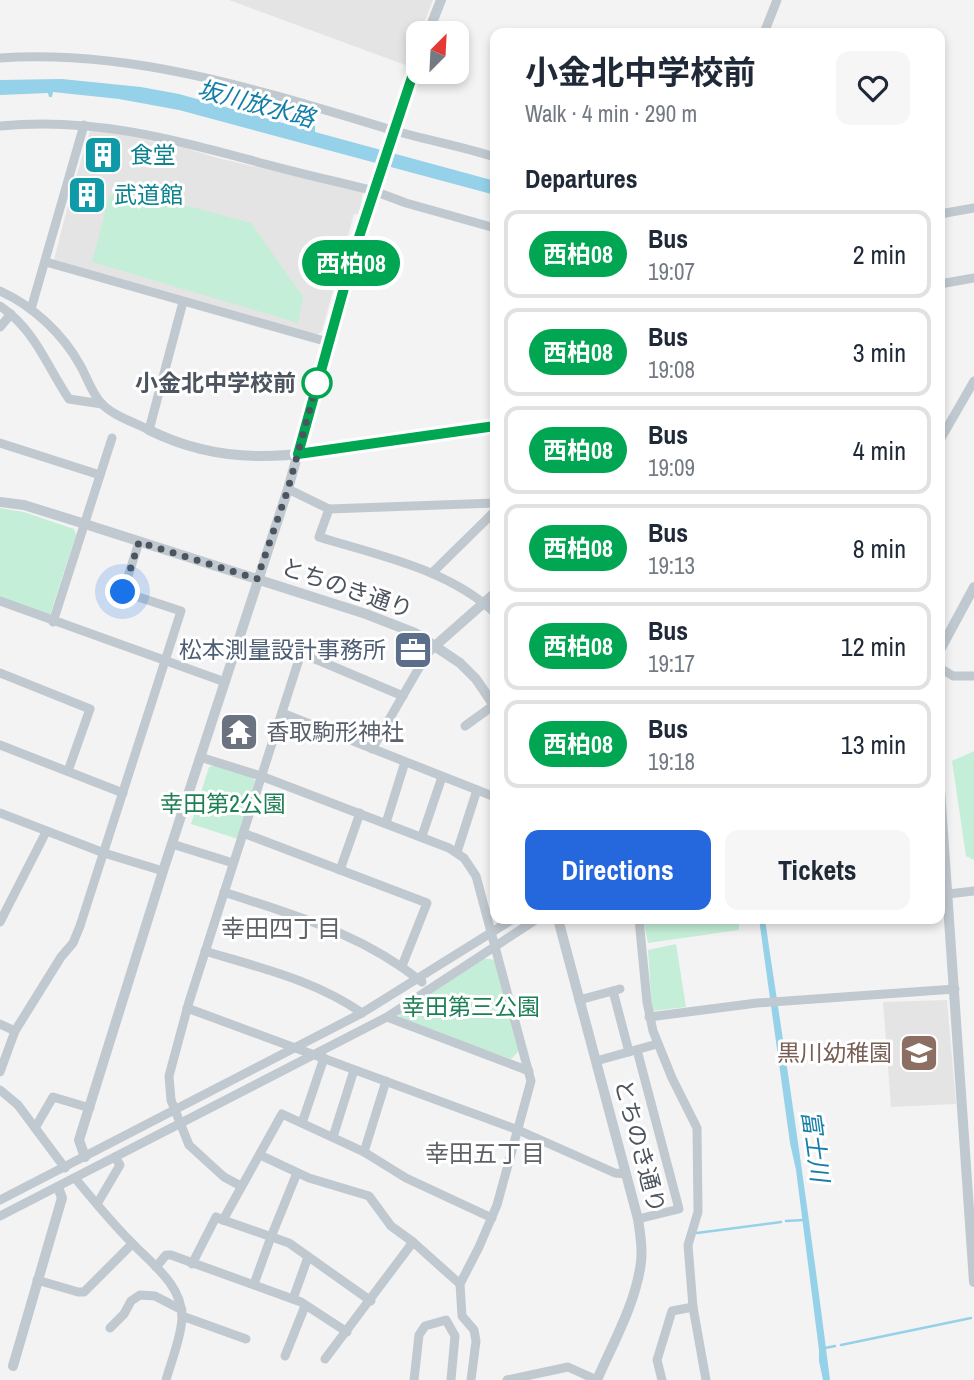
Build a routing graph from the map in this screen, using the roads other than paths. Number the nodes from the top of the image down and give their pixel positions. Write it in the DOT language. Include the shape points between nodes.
graph roads {
  1 [pos="441,0"];
  2 [pos="777,0"];
  3 [pos="433,21"];
  4 [pos="766,28"];
  5 [pos="0,58"];
  6 [pos="410,84"];
  7 [pos="84,125"];
  8 [pos="0,126"];
  9 [pos="393,134"];
  10 [pos="490,155"];
  11 [pos="375,189"];
  12 [pos="974,208"];
  13 [pos="945,213"];
  14 [pos="490,227"];
  15 [pos="46,262"];
  16 [pos="974,278"];
  17 [pos="945,284"];
  18 [pos="0,291"];
  19 [pos="183,302"];
  20 [pos="0,306"];
  21 [pos="31,309"];
  22 [pos="11,314"];
  23 [pos="0,327"];
  24 [pos="328,342"];
  25 [pos="974,381"];
  26 [pos="102,404"];
  27 [pos="490,427"];
  28 [pos="149,430"];
  29 [pos="945,431"];
  30 [pos="112,438"];
  31 [pos="0,443"];
  32 [pos="298,454"];
  33 [pos="100,475"];
  34 [pos="288,489"];
  35 [pos="0,502"];
  36 [pos="490,503"];
  37 [pos="329,509"];
  38 [pos="490,516"];
  39 [pos="85,524"];
  40 [pos="139,542"];
  41 [pos="432,573"];
  42 [pos="257,579"];
  43 [pos="974,587"];
  44 [pos="490,598"];
  45 [pos="0,601"];
  46 [pos="485,603"];
  47 [pos="490,608"];
  48 [pos="53,621"];
  49 [pos="945,641"];
  50 [pos="436,645"];
  51 [pos="166,662"];
  52 [pos="945,671"];
  53 [pos="0,673"];
  54 [pos="974,676"];
  55 [pos="225,682"];
  56 [pos="403,696"];
  57 [pos="490,699"];
  58 [pos="490,709"];
  59 [pos="282,713"];
  60 [pos="466,726"];
  61 [pos="0,745"];
  62 [pos="372,749"];
  63 [pos="200,757"];
  64 [pos="405,762"];
  65 [pos="68,771"];
  66 [pos="261,776"];
  67 [pos="442,777"];
  68 [pos="477,790"];
  69 [pos="123,793"];
  70 [pos="490,795"];
  71 [pos="0,813"];
  72 [pos="360,813"];
  73 [pos="386,823"];
  74 [pos="46,832"];
  75 [pos="243,833"];
  76 [pos="422,836"];
  77 [pos="172,844"];
  78 [pos="457,852"];
  79 [pos="104,853"];
  80 [pos="945,855"];
  81 [pos="233,863"];
  82 [pos="340,870"];
  83 [pos="163,871"];
  84 [pos="974,891"];
  85 [pos="224,892"];
  86 [pos="948,894"];
  87 [pos="0,922"];
  88 [pos="505,924"];
  89 [pos="529,924"];
  90 [pos="559,924"];
  91 [pos="640,924"];
  92 [pos="491,933"];
  93 [pos="495,946"];
  94 [pos="205,951"];
  95 [pos="402,966"];
  96 [pos="418,979"];
  97 [pos="430,989"];
  98 [pos="955,989"];
  99 [pos="579,1000"];
  100 [pos="187,1008"];
  101 [pos="362,1013"];
  102 [pos="387,1017"];
  103 [pos="649,1017"];
  104 [pos="0,1024"];
  105 [pos="15,1031"];
  106 [pos="657,1044"];
  107 [pos="296,1048"];
  108 [pos="633,1051"];
  109 [pos="320,1056"];
  110 [pos="596,1061"];
  111 [pos="354,1070"];
  112 [pos="529,1071"];
  113 [pos="0,1072"];
  114 [pos="386,1081"];
  115 [pos="0,1090"];
  116 [pos="90,1108"];
  117 [pos="174,1110"];
  118 [pos="302,1122"];
  119 [pos="178,1124"];
  120 [pos="35,1128"];
  121 [pos="518,1130"];
  122 [pos="333,1138"];
  123 [pos="364,1152"];
  124 [pos="260,1155"];
  125 [pos="85,1157"];
  126 [pos="115,1157"];
  127 [pos="65,1168"];
  128 [pos="297,1173"];
  129 [pos="625,1174"];
  130 [pos="75,1178"];
  131 [pos="241,1186"];
  132 [pos="58,1187"];
  133 [pos="0,1200"];
  134 [pos="97,1204"];
  135 [pos="0,1216"];
  136 [pos="492,1218"];
  137 [pos="638,1219"];
  138 [pos="223,1220"];
  139 [pos="271,1237"];
  140 [pos="413,1242"];
  141 [pos="132,1244"];
  142 [pos="308,1257"];
  143 [pos="192,1264"];
  144 [pos="156,1267"];
  145 [pos="37,1280"];
  146 [pos="974,1282"];
  147 [pos="254,1284"];
  148 [pos="460,1284"];
  149 [pos="293,1299"];
  150 [pos="370,1301"];
  151 [pos="305,1306"];
  152 [pos="693,1307"];
  153 [pos="182,1313"];
  154 [pos="110,1328"];
  155 [pos="346,1332"];
  156 [pos="246,1339"];
  157 [pos="285,1356"];
  158 [pos="325,1359"];
  159 [pos="13,1366"];
  160 [pos="167,1380"];
  161 [pos="414,1380"];
  162 [pos="451,1380"];
  163 [pos="471,1380"];
  164 [pos="507,1380"];
  165 [pos="597,1380"];
  166 [pos="662,1380"];
  167 [pos="703,1380"];
  1 -- 3 [label="street"];
  2 -- 4 [label="street"];
  5 -- 9 [label="street" via="143,64 251,90"];
  6 -- 9 [label="street"];
  7 -- 8 [label="street"];
  7 -- 11 [label="street" via="163,137"];
  7 -- 15 [label="street"];
  9 -- 10 [label="street"];
  9 -- 11 [label="street"];
  11 -- 14 [label="street" via="406,203"];
  11 -- 24 [label="street"];
  12 -- 13 [label="street"];
  15 -- 19 [label="street"];
  15 -- 21 [label="street"];
  16 -- 17 [label="street"];
  18 -- 21 [label="street"];
  19 -- 24 [label="street"];
  19 -- 28 [label="street"];
  20 -- 22 [label="street"];
  21 -- 26 [label="street" via="73,353"];
  22 -- 23 [label="street"];
  22 -- 26 [label="street" via="43,352 69,399"];
  24 -- 32 [label="street"];
  25 -- 29 [label="street"];
  26 -- 28 [label="street"];
  27 -- 32 [label="street"];
  28 -- 32 [label="street" via="218,453"];
  30 -- 33 [label="street"];
  31 -- 33 [label="street"];
  32 -- 34 [label="street"];
  33 -- 39 [label="street"];
  34 -- 37 [label="street"];
  34 -- 42 [label="street"];
  35 -- 39 [label="street, とちのき通り"];
  36 -- 37 [label="street"];
  37 -- 41 [label="street" via="319,537"];
  38 -- 41 [label="street"];
  39 -- 40 [label="street, とちのき通り"];
  39 -- 48 [label="street"];
  40 -- 42 [label="street, とちのき通り"];
  40 -- 51 [label="street" via="123,592 181,611"];
  41 -- 46 [label="street"];
  42 -- 50 [label="street, とちのき通り" via="378,619"];
  42 -- 55 [label="street"];
  43 -- 49 [label="street"];
  44 -- 46 [label="street"];
  45 -- 48 [label="street"];
  46 -- 47 [label="street"];
  46 -- 50 [label="street"];
  48 -- 51 [label="street"];
  50 -- 56 [label="street"];
  50 -- 57 [label="street, とちのき通り" via="460,663"];
  51 -- 55 [label="street"];
  51 -- 69 [label="street"];
  52 -- 54 [label="street" via="961,678"];
  53 -- 65 [label="street" via="90,709"];
  55 -- 63 [label="street"];
  56 -- 59 [label="street" via="301,653"];
  56 -- 62 [label="street"];
  58 -- 60 [label="street"];
  59 -- 62 [label="street"];
  59 -- 66 [label="street"];
  61 -- 65 [label="street"];
  62 -- 64 [label="street"];
  63 -- 66 [label="street"];
  63 -- 77 [label="street"];
  64 -- 67 [label="street"];
  64 -- 73 [label="street"];
  65 -- 69 [label="street"];
  66 -- 72 [label="street"];
  66 -- 75 [label="street"];
  67 -- 68 [label="street"];
  67 -- 76 [label="street"];
  68 -- 70 [label="street"];
  68 -- 78 [label="street"];
  69 -- 79 [label="street"];
  71 -- 74 [label="street"];
  72 -- 73 [label="street"];
  72 -- 82 [label="street"];
  73 -- 76 [label="street"];
  74 -- 79 [label="street"];
  74 -- 87 [label="street"];
  75 -- 81 [label="street"];
  75 -- 82 [label="street"];
  76 -- 78 [label="street"];
  77 -- 81 [label="street"];
  77 -- 83 [label="street"];
  78 -- 92 [label="street" via="476,876"];
  79 -- 83 [label="street"];
  79 -- 105 [label="street" via="73,943"];
  80 -- 86 [label="street"];
  81 -- 85 [label="street"];
  82 -- 95 [label="street" via="427,903"];
  83 -- 116 [label="street"];
  84 -- 86 [label="street"];
  85 -- 94 [label="street"];
  85 -- 95 [label="street" via="346,934"];
  86 -- 98 [label="street"];
  88 -- 92 [label="street"];
  89 -- 93 [label="street"];
  90 -- 99 [label="street, とちのき通り"];
  91 -- 103 [label="street"];
  92 -- 93 [label="street"];
  92 -- 96 [label="street"];
  93 -- 97 [label="street"];
  93 -- 112 [label="street"];
  94 -- 100 [label="street"];
  94 -- 101 [label="street" via="312,984"];
  95 -- 96 [label="street"];
  96 -- 97 [label="street"];
  96 -- 101 [label="street"];
  97 -- 102 [label="street"];
  98 -- 103 [label="street" via="757,1003"];
  98 -- 146 [label="street"];
  99 -- 108 [label="street" via="617,990"];
  99 -- 110 [label="street, とちのき通り"];
  100 -- 107 [label="street"];
  100 -- 117 [label="street" via="169,1076"];
  101 -- 107 [label="street"];
  102 -- 109 [label="street"];
  102 -- 112 [label="street"];
  103 -- 106 [label="street"];
  104 -- 105 [label="street"];
  105 -- 113 [label="street"];
  106 -- 108 [label="street"];
  106 -- 152 [label="street" via="697,1128 698,1212 688,1245"];
  107 -- 109 [label="street"];
  107 -- 117 [label="street"];
  108 -- 110 [label="street"];
  108 -- 137 [label="street" via="679,1209"];
  109 -- 111 [label="street"];
  109 -- 118 [label="street"];
  109 -- 119 [label="street"];
  110 -- 129 [label="street, とちのき通り"];
  111 -- 114 [label="street"];
  111 -- 122 [label="street"];
  112 -- 121 [label="street" via="531,1081"];
  114 -- 121 [label="street"];
  114 -- 123 [label="street"];
  115 -- 120 [label="street"];
  116 -- 120 [label="street" via="53,1097"];
  116 -- 125 [label="street" via="79,1140"];
  117 -- 119 [label="street"];
  117 -- 125 [label="street"];
  118 -- 122 [label="street"];
  118 -- 124 [label="street" via="282,1114"];
  119 -- 126 [label="street"];
  119 -- 131 [label="street" via="189,1145 223,1177"];
  120 -- 127 [label="street"];
  121 -- 129 [label="street"];
  121 -- 136 [label="street"];
  122 -- 123 [label="street"];
  123 -- 136 [label="street" via="406,1178"];
  124 -- 128 [label="street"];
  124 -- 131 [label="street"];
  125 -- 127 [label="street"];
  126 -- 130 [label="street"];
  126 -- 134 [label="street" via="120,1165"];
  127 -- 133 [label="street"];
  128 -- 139 [label="street"];
  128 -- 140 [label="street" via="369,1196 391,1226"];
  129 -- 137 [label="street, とちのき通り"];
  130 -- 132 [label="street"];
  130 -- 134 [label="street"];
  131 -- 138 [label="street"];
  132 -- 135 [label="street"];
  132 -- 145 [label="street" via="62,1198"];
  134 -- 141 [label="street"];
  136 -- 148 [label="street"];
  137 -- 165 [label="street, とちのき通り" via="641,1261 636,1286"];
  138 -- 139 [label="street"];
  138 -- 143 [label="street" via="216,1217"];
  139 -- 142 [label="street"];
  139 -- 147 [label="street"];
  140 -- 148 [label="street"];
  140 -- 150 [label="street"];
  141 -- 144 [label="street"];
  141 -- 145 [label="street" via="84,1292"];
  142 -- 149 [label="street"];
  142 -- 150 [label="street"];
  143 -- 144 [label="street" via="166,1255"];
  143 -- 147 [label="street"];
  144 -- 153 [label="street" via="177,1294"];
  145 -- 159 [label="street"];
  147 -- 149 [label="street"];
  148 -- 163 [label="street" via="462,1316 474,1330 476,1341"];
  149 -- 151 [label="street"];
  150 -- 155 [label="street"];
  151 -- 155 [label="street"];
  151 -- 157 [label="street"];
  152 -- 166 [label="street" via="672,1311 657,1360"];
  152 -- 167 [label="street"];
  153 -- 154 [label="street" via="155,1296 140,1295"];
  153 -- 156 [label="street"];
  153 -- 160 [label="street"];
  155 -- 158 [label="street"];
  161 -- 162 [label="street" via="419,1335 425,1326 446,1320 455,1336"];
  164 -- 165 [label="street" via="568,1367"];
}
